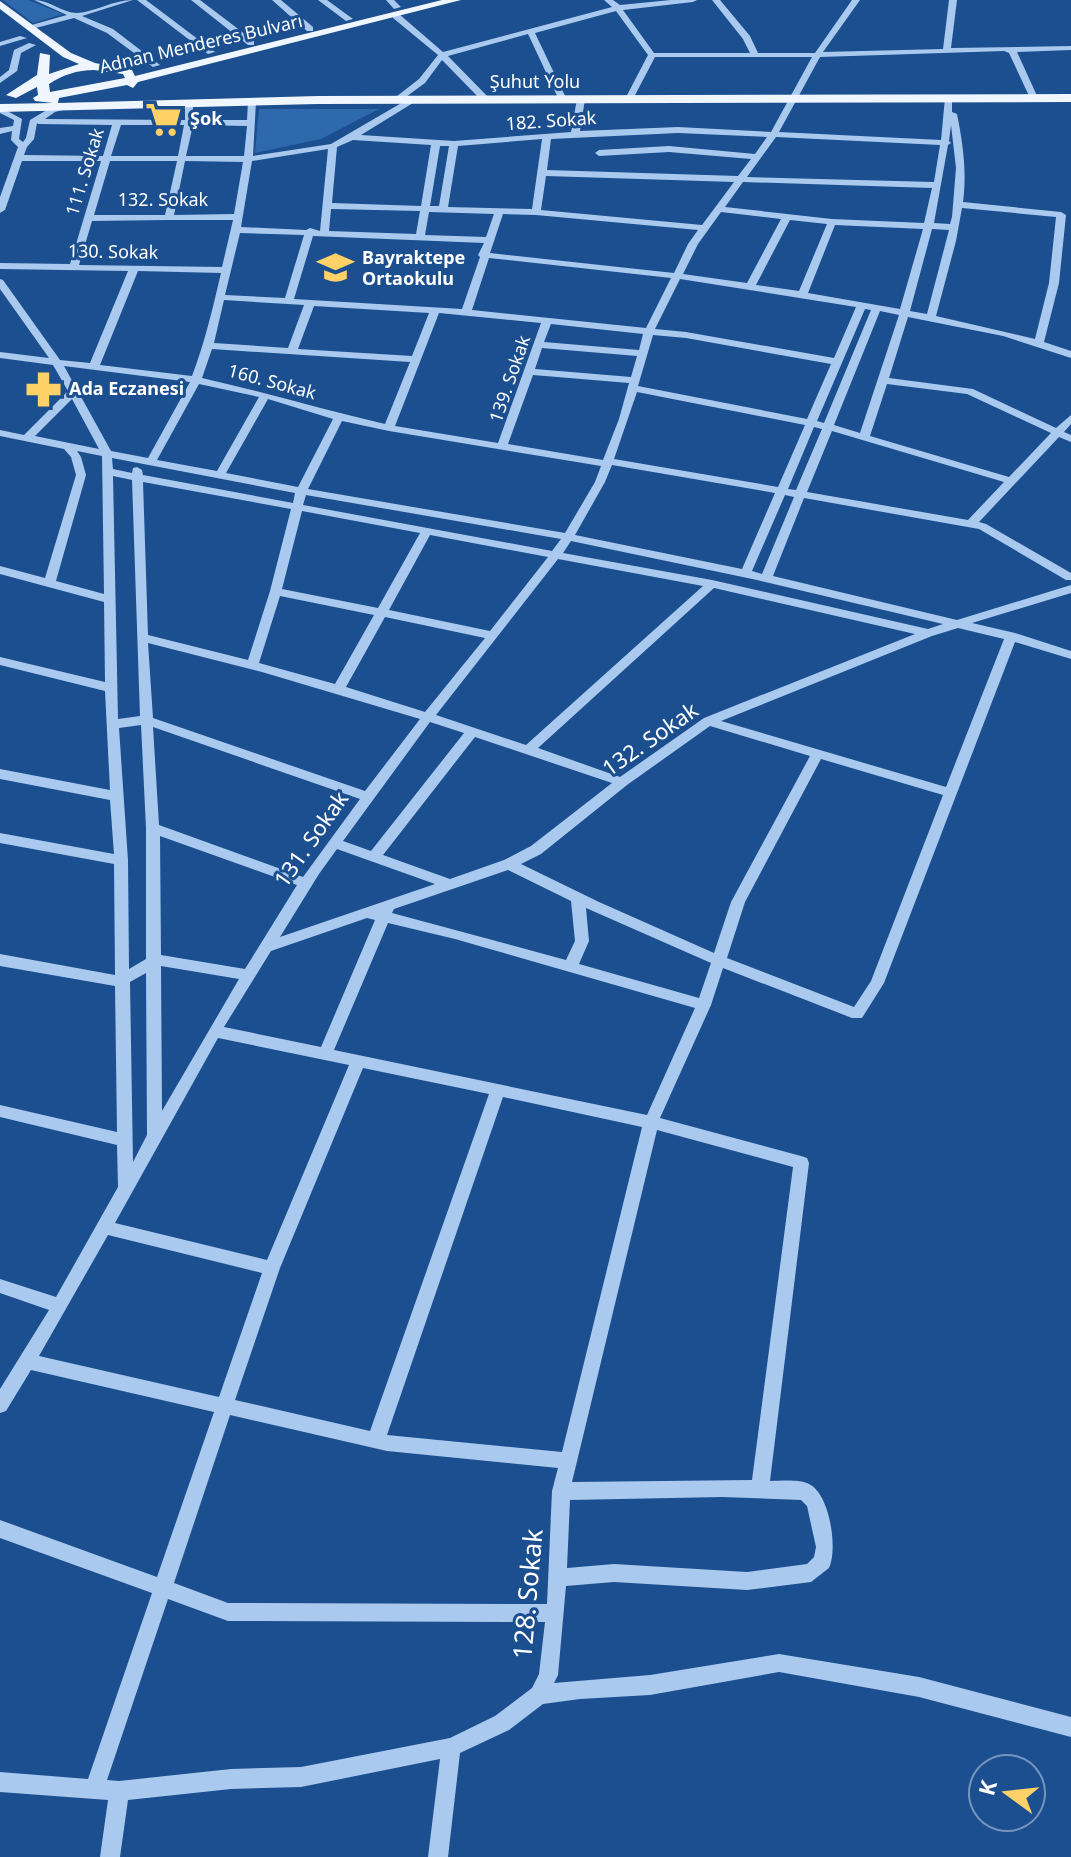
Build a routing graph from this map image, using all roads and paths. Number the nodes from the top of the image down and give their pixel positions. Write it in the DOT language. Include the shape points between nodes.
graph roads {
  1 [pos="38,0"];
  2 [pos="126,0"];
  3 [pos="141,0"];
  4 [pos="195,0"];
  5 [pos="276,0"];
  6 [pos="322,0"];
  7 [pos="423,0"];
  8 [pos="455,0"];
  9 [pos="608,0"];
  10 [pos="693,0"];
  11 [pos="716,0"];
  12 [pos="856,0"];
  13 [pos="953,0"];
  14 [pos="0,4"];
  15 [pos="394,8"];
  16 [pos="618,8"];
  17 [pos="77,15"];
  18 [pos="349,19"];
  19 [pos="0,20"];
  20 [pos="310,29"];
  21 [pos="531,32"];
  22 [pos="29,37"];
  23 [pos="251,43"];
  24 [pos="0,44"];
  25 [pos="1071,48"];
  26 [pos="1009,50"];
  27 [pos="947,51"];
  28 [pos="211,52"];
  29 [pos="755,54"];
  30 [pos="44,55"];
  31 [pos="67,55"];
  32 [pos="442,55"];
  33 [pos="652,55"];
  34 [pos="817,55"];
  35 [pos="79,65"];
  36 [pos="156,65"];
  37 [pos="100,66"];
  38 [pos="61,70"];
  39 [pos="134,79"];
  40 [pos="0,81"];
  41 [pos="46,93"];
  42 [pos="6,96"];
  43 [pos="949,98"];
  44 [pos="1034,98"];
  45 [pos="1071,98"];
  46 [pos="581,99"];
  47 [pos="629,99"];
  48 [pos="396,100"];
  49 [pos="411,100"];
  50 [pos="486,100"];
  51 [pos="563,100"];
  52 [pos="252,101"];
  53 [pos="794,101"];
  54 [pos="184,102"];
  55 [pos="108,106"];
  56 [pos="74,107"];
  57 [pos="0,108"];
  58 [pos="38,121"];
  59 [pos="117,122"];
  60 [pos="189,123"];
  61 [pos="251,123"];
  62 [pos="18,127"];
  63 [pos="0,131"];
  64 [pos="575,134"];
  65 [pos="595,134"];
  66 [pos="774,134"];
  67 [pos="352,137"];
  68 [pos="547,137"];
  69 [pos="436,143"];
  70 [pos="947,143"];
  71 [pos="454,144"];
  72 [pos="23,146"];
  73 [pos="333,146"];
  74 [pos="599,153"];
  75 [pos="106,157"];
  76 [pos="180,157"];
  77 [pos="758,157"];
  78 [pos="21,158"];
  79 [pos="248,159"];
  80 [pos="542,173"];
  81 [pos="604,174"];
  82 [pos="744,177"];
  83 [pos="936,185"];
  84 [pos="961,205"];
  85 [pos="326,206"];
  86 [pos="426,207"];
  87 [pos="443,207"];
  88 [pos="721,209"];
  89 [pos="0,210"];
  90 [pos="500,210"];
  91 [pos="536,212"];
  92 [pos="1066,213"];
  93 [pos="238,217"];
  94 [pos="88,218"];
  95 [pos="169,218"];
  96 [pos="786,218"];
  97 [pos="832,222"];
  98 [pos="926,226"];
  99 [pos="954,227"];
  100 [pos="705,228"];
  101 [pos="236,230"];
  102 [pos="310,231"];
  103 [pos="324,232"];
  104 [pos="420,236"];
  105 [pos="489,240"];
  106 [pos="483,255"];
  107 [pos="0,266"];
  108 [pos="74,267"];
  109 [pos="134,269"];
  110 [pos="225,270"];
  111 [pos="676,276"];
  112 [pos="0,282"];
  113 [pos="750,287"];
  114 [pos="802,295"];
  115 [pos="218,297"];
  116 [pos="289,300"];
  117 [pos="310,302"];
  118 [pos="862,305"];
  119 [pos="877,308"];
  120 [pos="435,310"];
  121 [pos="466,312"];
  122 [pos="904,313"];
  123 [pos="931,318"];
  124 [pos="547,321"];
  125 [pos="649,331"];
  126 [pos="1039,342"];
  127 [pos="539,345"];
  128 [pos="208,346"];
  129 [pos="292,351"];
  130 [pos="641,353"];
  131 [pos="0,355"];
  132 [pos="1071,355"];
  133 [pos="416,359"];
  134 [pos="57,362"];
  135 [pos="838,362"];
  136 [pos="94,366"];
  137 [pos="529,372"];
  138 [pos="196,380"];
  139 [pos="883,380"];
  140 [pos="633,384"];
  141 [pos="74,391"];
  142 [pos="265,395"];
  143 [pos="339,417"];
  144 [pos="1071,418"];
  145 [pos="812,424"];
  146 [pos="829,427"];
  147 [pos="389,428"];
  148 [pos="0,433"];
  149 [pos="1057,433"];
  150 [pos="864,437"];
  151 [pos="27,438"];
  152 [pos="1071,439"];
  153 [pos="68,446"];
  154 [pos="502,447"];
  155 [pos="107,454"];
  156 [pos="144,461"];
  157 [pos="608,463"];
  158 [pos="109,472"];
  159 [pos="220,475"];
  160 [pos="137,478"];
  161 [pos="1011,481"];
  162 [pos="301,491"];
  163 [pos="782,492"];
  164 [pos="801,495"];
  165 [pos="298,509"];
  166 [pos="971,524"];
  167 [pos="426,533"];
  168 [pos="568,537"];
  169 [pos="555,554"];
  170 [pos="0,570"];
  171 [pos="746,573"];
  172 [pos="766,578"];
  173 [pos="1071,581"];
  174 [pos="49,584"];
  175 [pos="712,584"];
  176 [pos="276,591"];
  177 [pos="110,600"];
  178 [pos="381,612"];
  179 [pos="963,625"];
  180 [pos="928,633"];
  181 [pos="491,635"];
  182 [pos="1011,636"];
  183 [pos="142,638"];
  184 [pos="1071,655"];
  185 [pos="0,661"];
  186 [pos="253,663"];
  187 [pos="111,688"];
  188 [pos="339,688"];
  189 [pos="429,715"];
  190 [pos="146,720"];
  191 [pos="708,721"];
  192 [pos="112,724"];
  193 [pos="473,730"];
  194 [pos="528,750"];
  195 [pos="817,754"];
  196 [pos="0,774"];
  197 [pos="622,782"];
  198 [pos="951,793"];
  199 [pos="116,796"];
  200 [pos="368,797"];
  201 [pos="153,828"];
  202 [pos="0,838"];
  203 [pos="334,843"];
  204 [pos="374,857"];
  205 [pos="121,860"];
  206 [pos="509,864"];
  207 [pos="306,883"];
  208 [pos="448,884"];
  209 [pos="578,901"];
  210 [pos="386,909"];
  211 [pos="266,947"];
  212 [pos="0,960"];
  213 [pos="156,960"];
  214 [pos="719,962"];
  215 [pos="571,966"];
  216 [pos="248,975"];
  217 [pos="120,981"];
  218 [pos="704,1005"];
  219 [pos="214,1031"];
  220 [pos="325,1055"];
  221 [pos="358,1062"];
  222 [pos="497,1092"];
  223 [pos="0,1111"];
  224 [pos="651,1122"];
  225 [pos="154,1133"];
  226 [pos="124,1140"];
  227 [pos="125,1190"];
  228 [pos="104,1227"];
  229 [pos="272,1268"];
  230 [pos="0,1286"];
  231 [pos="60,1306"];
  232 [pos="27,1361"];
  233 [pos="0,1405"];
  234 [pos="224,1406"];
  235 [pos="376,1440"];
  236 [pos="568,1461"];
  237 [pos="760,1490"];
  238 [pos="561,1491"];
  239 [pos="0,1529"];
  240 [pos="557,1578"];
  241 [pos="162,1590"];
  242 [pos="556,1613"];
  243 [pos="539,1695"];
  244 [pos="1071,1727"];
  245 [pos="451,1747"];
  246 [pos="2,1781"];
  247 [pos="94,1789"];
  248 [pos="119,1791"];
  249 [pos="110,1857"];
  250 [pos="438,1857"];
  1 -- 17 [label="street"];
  2 -- 17 [label="street"];
  3 -- 28 [label="street"];
  4 -- 23 [label="street"];
  5 -- 20 [label="street"];
  6 -- 18 [label="street"];
  7 -- 15 [label="main road, Adnan Menderes Bulvarı"];
  8 -- 15 [label="main road, Adnan Menderes Bulvarı"];
  9 -- 16 [label="street"];
  10 -- 16 [label="street"];
  11 -- 29 [label="street"];
  12 -- 34 [label="street, 131. Sokak"];
  13 -- 27 [label="street"];
  14 -- 22 [label="main road"];
  15 -- 18 [label="main road, Adnan Menderes Bulvarı"];
  15 -- 32 [label="street"];
  15 -- 39 [label="main road, Adnan Menderes Bulvarı"];
  16 -- 21 [label="street"];
  16 -- 33 [label="street"];
  17 -- 22 [label="street"];
  17 -- 36 [label="street" via="110,31"];
  18 -- 20 [label="main road, Adnan Menderes Bulvarı"];
  19 -- 22 [label="main road"];
  20 -- 23 [label="main road, Adnan Menderes Bulvarı"];
  21 -- 32 [label="street"];
  21 -- 51 [label="street"];
  22 -- 24 [label="street"];
  22 -- 30 [label="main road"];
  22 -- 31 [label="main road"];
  22 -- 40 [label="street" via="17,52 13,71"];
  23 -- 28 [label="main road, Adnan Menderes Bulvarı"];
  25 -- 26 [label="street"];
  26 -- 27 [label="street"];
  26 -- 44 [label="street"];
  27 -- 34 [label="street"];
  28 -- 36 [label="main road, Adnan Menderes Bulvarı"];
  29 -- 33 [label="street"];
  29 -- 34 [label="street"];
  30 -- 38 [label="main road"];
  30 -- 42 [label="main road" via="43,76"];
  31 -- 35 [label="main road"];
  31 -- 37 [label="main road"];
  32 -- 48 [label="street" via="422,81"];
  32 -- 50 [label="street"];
  33 -- 47 [label="street"];
  34 -- 53 [label="street, 131. Sokak"];
  35 -- 37 [label="main road"];
  35 -- 38 [label="main road"];
  36 -- 37 [label="main road"];
  36 -- 39 [label="main road, Adnan Menderes Bulvarı"];
  37 -- 39 [label="main road"];
  38 -- 41 [label="main road" via="43,83"];
  39 -- 41 [label="main road, Adnan Menderes Bulvarı"];
  39 -- 54 [label="main road" via="153,100"];
  39 -- 55 [label="main road" via="123,99"];
  41 -- 42 [label="main road, Adnan Menderes Bulvarı"];
  41 -- 56 [label="main road"];
  41 -- 57 [label="main road, Adnan Menderes Bulvarı"];
  43 -- 44 [label="main road, Şuhut Yolu"];
  43 -- 53 [label="main road, Şuhut Yolu"];
  43 -- 70 [label="street"];
  43 -- 84 [label="street" via="962,149"];
  44 -- 45 [label="main road, Şuhut Yolu"];
  46 -- 47 [label="main road, Şuhut Yolu"];
  46 -- 51 [label="main road, Şuhut Yolu"];
  46 -- 64 [label="street"];
  47 -- 53 [label="main road, Şuhut Yolu"];
  48 -- 49 [label="main road, Şuhut Yolu"];
  48 -- 52 [label="main road, Şuhut Yolu"];
  49 -- 50 [label="main road, Şuhut Yolu"];
  49 -- 67 [label="street"];
  50 -- 51 [label="main road, Şuhut Yolu"];
  52 -- 54 [label="main road, Şuhut Yolu"];
  52 -- 61 [label="street"];
  53 -- 66 [label="street, 131. Sokak"];
  54 -- 55 [label="main road, Şuhut Yolu"];
  54 -- 60 [label="street"];
  55 -- 56 [label="main road, Şuhut Yolu"];
  56 -- 57 [label="main road, Şuhut Yolu"];
  56 -- 72 [label="street" via="53,110 33,122"];
  57 -- 62 [label="street" via="18,119"];
  58 -- 59 [label="street"];
  59 -- 60 [label="street, 111. Sokak"];
  59 -- 75 [label="street, 111. Sokak"];
  60 -- 61 [label="street, 111. Sokak"];
  60 -- 76 [label="street"];
  61 -- 79 [label="street"];
  62 -- 63 [label="street"];
  62 -- 72 [label="street" via="15,140"];
  64 -- 65 [label="street, 182. Sokak"];
  64 -- 68 [label="street, 182. Sokak"];
  65 -- 66 [label="street, 182. Sokak"];
  65 -- 74 [label="street"];
  66 -- 70 [label="street, 182. Sokak"];
  66 -- 77 [label="street, 131. Sokak"];
  67 -- 69 [label="street, 182. Sokak"];
  67 -- 73 [label="street, 182. Sokak"];
  68 -- 71 [label="street, 182. Sokak"];
  68 -- 80 [label="street"];
  69 -- 71 [label="street, 182. Sokak"];
  69 -- 86 [label="street"];
  70 -- 83 [label="street"];
  71 -- 87 [label="street"];
  72 -- 78 [label="street"];
  73 -- 79 [label="street, 182. Sokak"];
  73 -- 85 [label="street"];
  74 -- 77 [label="street" via="669,149"];
  74 -- 81 [label="street"];
  75 -- 76 [label="street, 182. Sokak"];
  75 -- 78 [label="street, 182. Sokak"];
  75 -- 94 [label="street, 111. Sokak"];
  76 -- 79 [label="street, 182. Sokak"];
  76 -- 95 [label="street"];
  77 -- 82 [label="street, 131. Sokak"];
  78 -- 89 [label="street"];
  79 -- 93 [label="street"];
  80 -- 81 [label="street"];
  80 -- 91 [label="street"];
  81 -- 82 [label="street"];
  82 -- 83 [label="street"];
  82 -- 88 [label="street, 131. Sokak"];
  83 -- 98 [label="street"];
  84 -- 92 [label="street"];
  84 -- 99 [label="street"];
  85 -- 86 [label="street"];
  85 -- 103 [label="street"];
  86 -- 87 [label="street"];
  86 -- 104 [label="street"];
  87 -- 90 [label="street"];
  88 -- 96 [label="street"];
  88 -- 100 [label="street, 131. Sokak"];
  90 -- 91 [label="street"];
  90 -- 105 [label="street"];
  91 -- 100 [label="street"];
  92 -- 126 [label="street"];
  93 -- 95 [label="street, 132. Sokak"];
  93 -- 101 [label="street"];
  94 -- 95 [label="street, 132. Sokak"];
  94 -- 108 [label="street, 111. Sokak"];
  96 -- 97 [label="street"];
  96 -- 113 [label="street"];
  97 -- 98 [label="street"];
  97 -- 114 [label="street"];
  98 -- 99 [label="street"];
  98 -- 122 [label="street"];
  99 -- 123 [label="street"];
  100 -- 111 [label="street, 131. Sokak"];
  101 -- 102 [label="street"];
  101 -- 110 [label="street"];
  102 -- 103 [label="street"];
  102 -- 116 [label="street"];
  103 -- 104 [label="street"];
  104 -- 105 [label="street"];
  105 -- 106 [label="street"];
  106 -- 111 [label="street"];
  106 -- 121 [label="street"];
  107 -- 108 [label="street, 130. Sokak"];
  108 -- 109 [label="street, 130. Sokak"];
  109 -- 110 [label="street, 130. Sokak"];
  109 -- 136 [label="street"];
  110 -- 115 [label="street"];
  111 -- 113 [label="street"];
  111 -- 125 [label="street, 131. Sokak"];
  112 -- 134 [label="street"];
  113 -- 114 [label="street"];
  114 -- 118 [label="street"];
  115 -- 116 [label="street"];
  115 -- 128 [label="street"];
  116 -- 117 [label="street"];
  117 -- 120 [label="street"];
  117 -- 129 [label="street"];
  118 -- 119 [label="street"];
  118 -- 135 [label="street"];
  119 -- 122 [label="street"];
  119 -- 146 [label="street"];
  120 -- 121 [label="street"];
  120 -- 133 [label="street"];
  121 -- 124 [label="street"];
  122 -- 123 [label="street"];
  122 -- 139 [label="street"];
  123 -- 126 [label="street"];
  124 -- 125 [label="street"];
  124 -- 127 [label="street, 139. Sokak"];
  125 -- 130 [label="street, 131. Sokak"];
  125 -- 135 [label="street"];
  126 -- 132 [label="street"];
  127 -- 130 [label="street"];
  127 -- 137 [label="street, 139. Sokak"];
  128 -- 129 [label="street"];
  128 -- 138 [label="street"];
  129 -- 133 [label="street"];
  130 -- 140 [label="street, 131. Sokak"];
  131 -- 134 [label="street, 160. Sokak"];
  133 -- 147 [label="street"];
  134 -- 136 [label="street, 160. Sokak"];
  134 -- 141 [label="street"];
  135 -- 145 [label="street"];
  136 -- 138 [label="street, 160. Sokak"];
  137 -- 140 [label="street"];
  137 -- 154 [label="street, 139. Sokak"];
  138 -- 142 [label="street, 160. Sokak"];
  138 -- 156 [label="street"];
  139 -- 149 [label="street" via="969,391"];
  139 -- 150 [label="street"];
  140 -- 145 [label="street"];
  140 -- 157 [label="street, 131. Sokak"];
  141 -- 151 [label="street"];
  141 -- 155 [label="street"];
  142 -- 143 [label="street, 160. Sokak"];
  142 -- 159 [label="street"];
  143 -- 147 [label="street, 160. Sokak"];
  143 -- 162 [label="street"];
  144 -- 149 [label="street"];
  145 -- 146 [label="street"];
  145 -- 163 [label="street"];
  146 -- 150 [label="street"];
  146 -- 164 [label="street"];
  147 -- 154 [label="street, 160. Sokak"];
  148 -- 151 [label="street"];
  149 -- 152 [label="street"];
  149 -- 161 [label="street"];
  150 -- 161 [label="street"];
  151 -- 153 [label="street"];
  153 -- 155 [label="street"];
  153 -- 174 [label="street" via="81,475"];
  154 -- 157 [label="street, 160. Sokak"];
  155 -- 156 [label="street"];
  155 -- 158 [label="street"];
  156 -- 159 [label="street"];
  156 -- 160 [label="street"];
  157 -- 163 [label="street, 160. Sokak"];
  157 -- 168 [label="street, 131. Sokak"];
  158 -- 160 [label="street"];
  158 -- 177 [label="street"];
  159 -- 162 [label="street"];
  160 -- 165 [label="street"];
  160 -- 183 [label="street"];
  161 -- 166 [label="street"];
  162 -- 165 [label="street"];
  162 -- 168 [label="street"];
  163 -- 164 [label="street, 160. Sokak"];
  163 -- 171 [label="street"];
  164 -- 166 [label="street, 160. Sokak"];
  164 -- 172 [label="street"];
  165 -- 167 [label="street"];
  165 -- 176 [label="street"];
  166 -- 173 [label="street, 160. Sokak"];
  167 -- 169 [label="street"];
  167 -- 178 [label="street"];
  168 -- 169 [label="street, 131. Sokak"];
  168 -- 171 [label="street"];
  169 -- 175 [label="street"];
  169 -- 181 [label="street, 131. Sokak"];
  170 -- 174 [label="street"];
  171 -- 172 [label="street"];
  172 -- 179 [label="street"];
  173 -- 179 [label="street, 132. Sokak"];
  174 -- 177 [label="street"];
  175 -- 180 [label="street"];
  175 -- 194 [label="street"];
  176 -- 178 [label="street"];
  176 -- 186 [label="street"];
  177 -- 187 [label="street"];
  178 -- 181 [label="street"];
  178 -- 188 [label="street"];
  179 -- 180 [label="street, 132. Sokak"];
  179 -- 182 [label="street"];
  180 -- 191 [label="street, 132. Sokak"];
  181 -- 189 [label="street, 131. Sokak"];
  182 -- 184 [label="street"];
  182 -- 198 [label="street"];
  183 -- 186 [label="street"];
  183 -- 190 [label="street"];
  185 -- 187 [label="street"];
  186 -- 188 [label="street"];
  187 -- 192 [label="street"];
  188 -- 189 [label="street"];
  189 -- 193 [label="street"];
  189 -- 200 [label="street, 131. Sokak"];
  190 -- 192 [label="street"];
  190 -- 200 [label="street"];
  190 -- 201 [label="street"];
  191 -- 195 [label="street"];
  191 -- 197 [label="street, 132. Sokak"];
  192 -- 199 [label="street"];
  193 -- 194 [label="street"];
  193 -- 204 [label="street"];
  194 -- 197 [label="street"];
  195 -- 198 [label="street"];
  195 -- 214 [label="street, 128. Sokak" via="750,878"];
  196 -- 199 [label="street"];
  197 -- 206 [label="street, 132. Sokak" via="536,850"];
  198 -- 214 [label="street" via="877,983 857,1014"];
  199 -- 205 [label="street"];
  200 -- 203 [label="street, 131. Sokak"];
  201 -- 207 [label="street"];
  201 -- 213 [label="street"];
  202 -- 205 [label="street"];
  203 -- 204 [label="street"];
  203 -- 207 [label="street, 131. Sokak"];
  204 -- 208 [label="street"];
  205 -- 217 [label="street"];
  206 -- 208 [label="street, 132. Sokak"];
  206 -- 209 [label="street"];
  207 -- 211 [label="street, 131. Sokak"];
  208 -- 210 [label="street, 132. Sokak"];
  209 -- 214 [label="street"];
  209 -- 215 [label="street" via="582,941"];
  210 -- 211 [label="street"];
  210 -- 215 [label="street"];
  210 -- 220 [label="street"];
  211 -- 216 [label="street, 131. Sokak"];
  212 -- 217 [label="street"];
  213 -- 216 [label="street"];
  213 -- 217 [label="street"];
  213 -- 225 [label="street"];
  214 -- 218 [label="street, 128. Sokak"];
  215 -- 218 [label="street"];
  216 -- 219 [label="street, 131. Sokak"];
  217 -- 226 [label="street"];
  218 -- 224 [label="street, 128. Sokak"];
  219 -- 220 [label="street"];
  219 -- 225 [label="street, 131. Sokak"];
  220 -- 221 [label="street"];
  221 -- 222 [label="street"];
  221 -- 229 [label="street"];
  222 -- 224 [label="street"];
  222 -- 235 [label="street"];
  223 -- 226 [label="street"];
  224 -- 236 [label="street, 128. Sokak"];
  224 -- 237 [label="street" via="801,1163"];
  225 -- 227 [label="street, 131. Sokak"];
  226 -- 227 [label="street"];
  227 -- 228 [label="street, 131. Sokak"];
  228 -- 229 [label="street"];
  228 -- 231 [label="street, 131. Sokak"];
  229 -- 234 [label="street"];
  230 -- 231 [label="street"];
  231 -- 232 [label="street, 131. Sokak"];
  232 -- 233 [label="street, 131. Sokak"];
  232 -- 234 [label="street"];
  234 -- 235 [label="street"];
  234 -- 241 [label="street"];
  235 -- 236 [label="street"];
  236 -- 238 [label="street, 128. Sokak"];
  237 -- 238 [label="street"];
  237 -- 240 [label="street" via="805,1491 815,1501 825,1547 823,1562 811,1573 747,1581 614,1573"];
  238 -- 240 [label="street, 128. Sokak"];
  239 -- 241 [label="street"];
  240 -- 242 [label="street, 128. Sokak"];
  241 -- 242 [label="street" via="228,1612"];
  241 -- 247 [label="street"];
  242 -- 243 [label="street, 128. Sokak" via="548,1675"];
  243 -- 244 [label="street" via="650,1685 779,1663 919,1687"];
  243 -- 245 [label="street" via="502,1723"];
  245 -- 248 [label="street" via="301,1777"];
  245 -- 250 [label="street"];
  246 -- 247 [label="street"];
  247 -- 248 [label="street"];
  248 -- 249 [label="street"];
}
